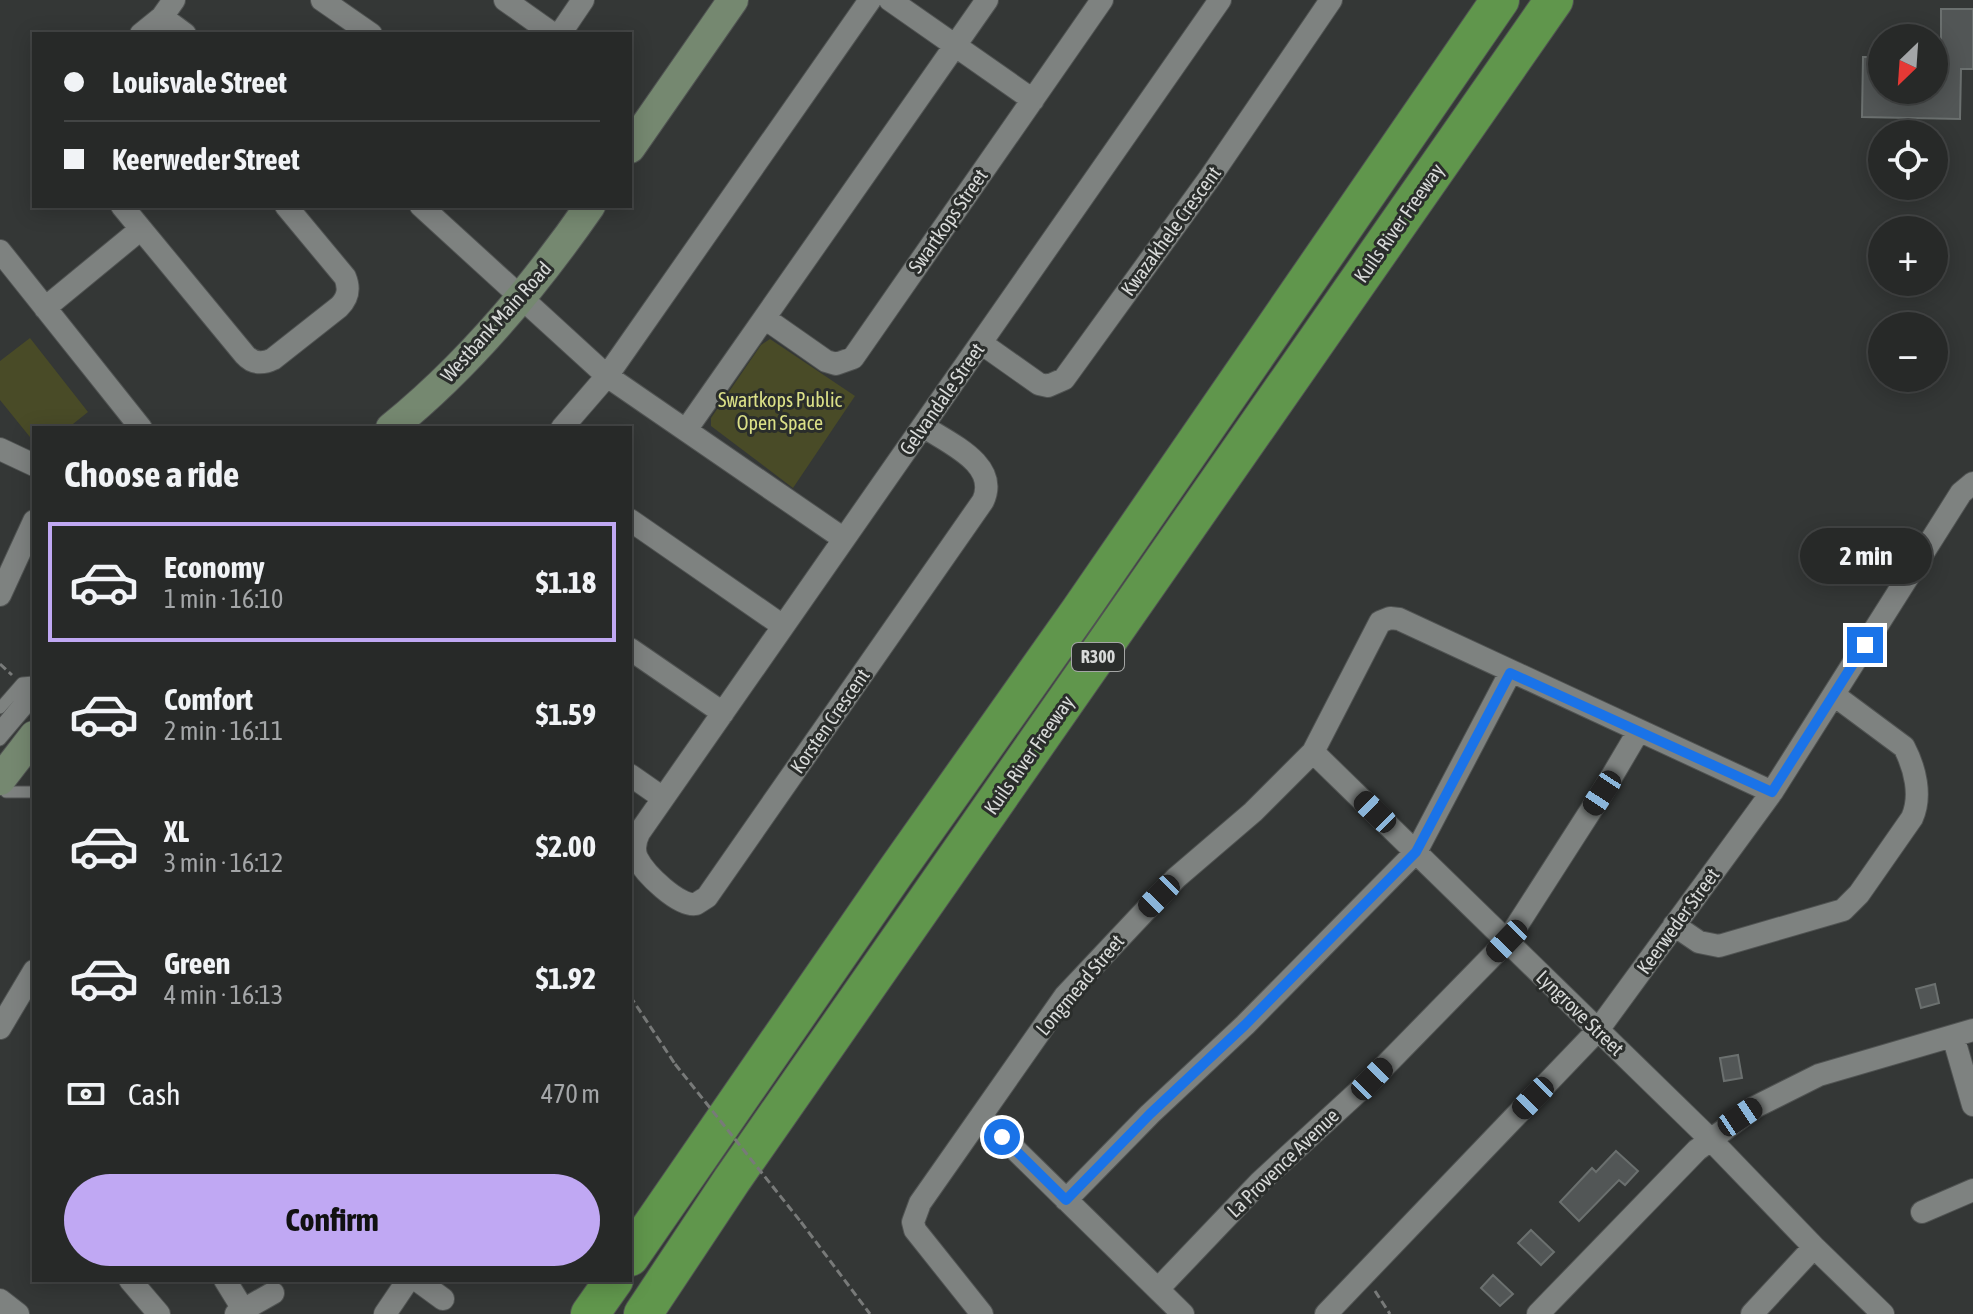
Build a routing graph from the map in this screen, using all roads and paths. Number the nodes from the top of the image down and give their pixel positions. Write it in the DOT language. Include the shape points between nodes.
graph roads {
  1 [pos="322,0"];
  2 [pos="505,0"];
  3 [pos="583,0"];
  4 [pos="733,0"];
  5 [pos="870,0"];
  6 [pos="890,0"];
  7 [pos="987,0"];
  8 [pos="1102,0"];
  9 [pos="1220,0"];
  10 [pos="1331,0"];
  11 [pos="1500,0"];
  12 [pos="1554,0"];
  13 [pos="168,9"];
  14 [pos="143,32"];
  15 [pos="184,32"];
  16 [pos="368,32"];
  17 [pos="550,32"];
  18 [pos="561,32"];
  19 [pos="955,46"];
  20 [pos="1033,100"];
  21 [pos="632,145"];
  22 [pos="124,208"];
  23 [pos="288,208"];
  24 [pos="589,208"];
  25 [pos="431,209"];
  26 [pos="141,229"];
  27 [pos="0,251"];
  28 [pos="522,298"];
  29 [pos="45,308"];
  30 [pos="766,319"];
  31 [pos="981,343"];
  32 [pos="607,376"];
  33 [pos="139,426"];
  34 [pos="393,426"];
  35 [pos="564,426"];
  36 [pos="923,426"];
  37 [pos="686,430"];
  38 [pos="0,449"];
  39 [pos="32,464"];
  40 [pos="1973,483"];
  41 [pos="632,521"];
  42 [pos="32,524"];
  43 [pos="844,539"];
  44 [pos="8,557"];
  45 [pos="0,595"];
  46 [pos="783,626"];
  47 [pos="632,650"];
  48 [pos="0,664"];
  49 [pos="1510,673"];
  50 [pos="18,679"];
  51 [pos="32,684"];
  52 [pos="32,686"];
  53 [pos="1834,695"];
  54 [pos="32,702"];
  55 [pos="0,708"];
  56 [pos="723,713"];
  57 [pos="0,726"];
  58 [pos="1638,732"];
  59 [pos="0,740"];
  60 [pos="32,741"];
  61 [pos="1313,752"];
  62 [pos="32,761"];
  63 [pos="632,776"];
  64 [pos="10,791"];
  65 [pos="1772,792"];
  66 [pos="663,798"];
  67 [pos="1416,852"];
  68 [pos="1674,925"];
  69 [pos="1507,941"];
  70 [pos="32,979"];
  71 [pos="27,999"];
  72 [pos="632,999"];
  73 [pos="0,1028"];
  74 [pos="1598,1030"];
  75 [pos="1963,1033"];
  76 [pos="1973,1105"];
  77 [pos="981,1116"];
  78 [pos="1710,1139"];
  79 [pos="1973,1190"];
  80 [pos="1066,1200"];
  81 [pos="1922,1212"];
  82 [pos="1814,1247"];
  83 [pos="632,1254"];
  84 [pos="1360,1278"];
  85 [pos="132,1282"];
  86 [pos="226,1282"];
  87 [pos="407,1282"];
  88 [pos="420,1282"];
  89 [pos="613,1282"];
  90 [pos="1158,1289"];
  91 [pos="273,1293"];
  92 [pos="443,1299"];
  93 [pos="0,1300"];
  94 [pos="242,1313"];
  95 [pos="18,1314"];
  96 [pos="159,1314"];
  97 [pos="385,1314"];
  98 [pos="590,1314"];
  99 [pos="643,1314"];
  100 [pos="870,1314"];
  101 [pos="982,1314"];
  102 [pos="1183,1314"];
  103 [pos="1326,1314"];
  104 [pos="1390,1314"];
  105 [pos="1538,1314"];
  106 [pos="1752,1314"];
  107 [pos="1883,1314"];
  1 -- 16 [label="street"];
  2 -- 17 [label="street"];
  3 -- 18 [label="street"];
  4 -- 21 [label="street"];
  5 -- 32 [label="street"];
  6 -- 19 [label="street"];
  7 -- 19 [label="street"];
  8 -- 20 [label="street, Swartkops Street"];
  9 -- 31 [label="street, Gelvandale Street"];
  10 -- 31 [label="street, Kwazakhele Crescent" via="1064,379 1039,384"];
  11 -- 83 [label="highway, Kuils River Freeway / R300"];
  12 -- 99 [label="highway, Kuils River Freeway / R300"];
  13 -- 14 [label="street"];
  13 -- 15 [label="street"];
  19 -- 20 [label="street"];
  19 -- 30 [label="street"];
  20 -- 30 [label="street, Swartkops Street" via="853,358 836,364 826,361"];
  22 -- 26 [label="street"];
  23 -- 26 [label="street" via="345,277 348,289 339,307 263,363 245,355"];
  24 -- 28 [label="street, Westbank Main Road"];
  25 -- 28 [label="street"];
  26 -- 29 [label="street"];
  27 -- 29 [label="street"];
  28 -- 32 [label="street"];
  28 -- 34 [label="street, Westbank Main Road"];
  29 -- 33 [label="street"];
  30 -- 37 [label="street"];
  31 -- 36 [label="street, Gelvandale Street"];
  32 -- 35 [label="street"];
  32 -- 37 [label="street"];
  36 -- 43 [label="street, Gelvandale Street"];
  36 -- 66 [label="street, Korsten Crescent" via="979,465 987,478 987,493 707,897 696,904 675,898 636,853 637,837"];
  37 -- 43 [label="street"];
  38 -- 39 [label="street"];
  40 -- 53 [label="street, Keerweder Street" via="1961,493"];
  41 -- 46 [label="street"];
  42 -- 44 [label="street"];
  43 -- 46 [label="street, Gelvandale Street"];
  44 -- 45 [label="street"];
  46 -- 56 [label="street, Gelvandale Street"];
  47 -- 56 [label="street"];
  48 -- 50 [label="path"];
  49 -- 58 [label="street"];
  49 -- 61 [label="street, Longmead Street" via="1399,619 1386,618 1376,627"];
  49 -- 67 [label="street"];
  51 -- 55 [label="lane" via="22,683"];
  52 -- 57 [label="lane"];
  53 -- 65 [label="street, Keerweder Street"];
  53 -- 68 [label="street" via="1904,747 1916,786 1912,818 1843,910 1719,946 1699,942"];
  54 -- 59 [label="lane"];
  56 -- 66 [label="street, Gelvandale Street"];
  58 -- 65 [label="street"];
  58 -- 69 [label="street, La Provence Avenue"];
  60 -- 64 [label="street"];
  61 -- 67 [label="street, Lyngrove Street"];
  61 -- 77 [label="street, Longmead Street" via="1176,878 1075,986"];
  62 -- 64 [label="street"];
  63 -- 66 [label="street"];
  65 -- 68 [label="street, Keerweder Street"];
  67 -- 69 [label="street, Lyngrove Street"];
  67 -- 80 [label="street"];
  68 -- 74 [label="street, Keerweder Street"];
  69 -- 74 [label="street, Lyngrove Street"];
  69 -- 90 [label="street, La Provence Avenue"];
  70 -- 71 [label="street"];
  71 -- 73 [label="street"];
  72 -- 100 [label="path, bridge" via="675,1064"];
  74 -- 78 [label="street, Lyngrove Street"];
  74 -- 84 [label="street, Keerweder Street"];
  75 -- 76 [label="street"];
  75 -- 78 [label="street" via="1807,1080"];
  77 -- 80 [label="street"];
  77 -- 101 [label="street, Longmead Street" via="920,1203 913,1222"];
  78 -- 82 [label="street, Lyngrove Street"];
  78 -- 105 [label="street"];
  79 -- 81 [label="street"];
  80 -- 90 [label="street"];
  82 -- 106 [label="street"];
  82 -- 107 [label="street, Lyngrove Street"];
  84 -- 103 [label="street, Keerweder Street"];
  84 -- 104 [label="path"];
  85 -- 96 [label="street"];
  86 -- 94 [label="street"];
  87 -- 97 [label="street"];
  88 -- 92 [label="street"];
  89 -- 98 [label="highway"];
  90 -- 102 [label="street"];
  91 -- 94 [label="street"];
  93 -- 95 [label="street"];
}
